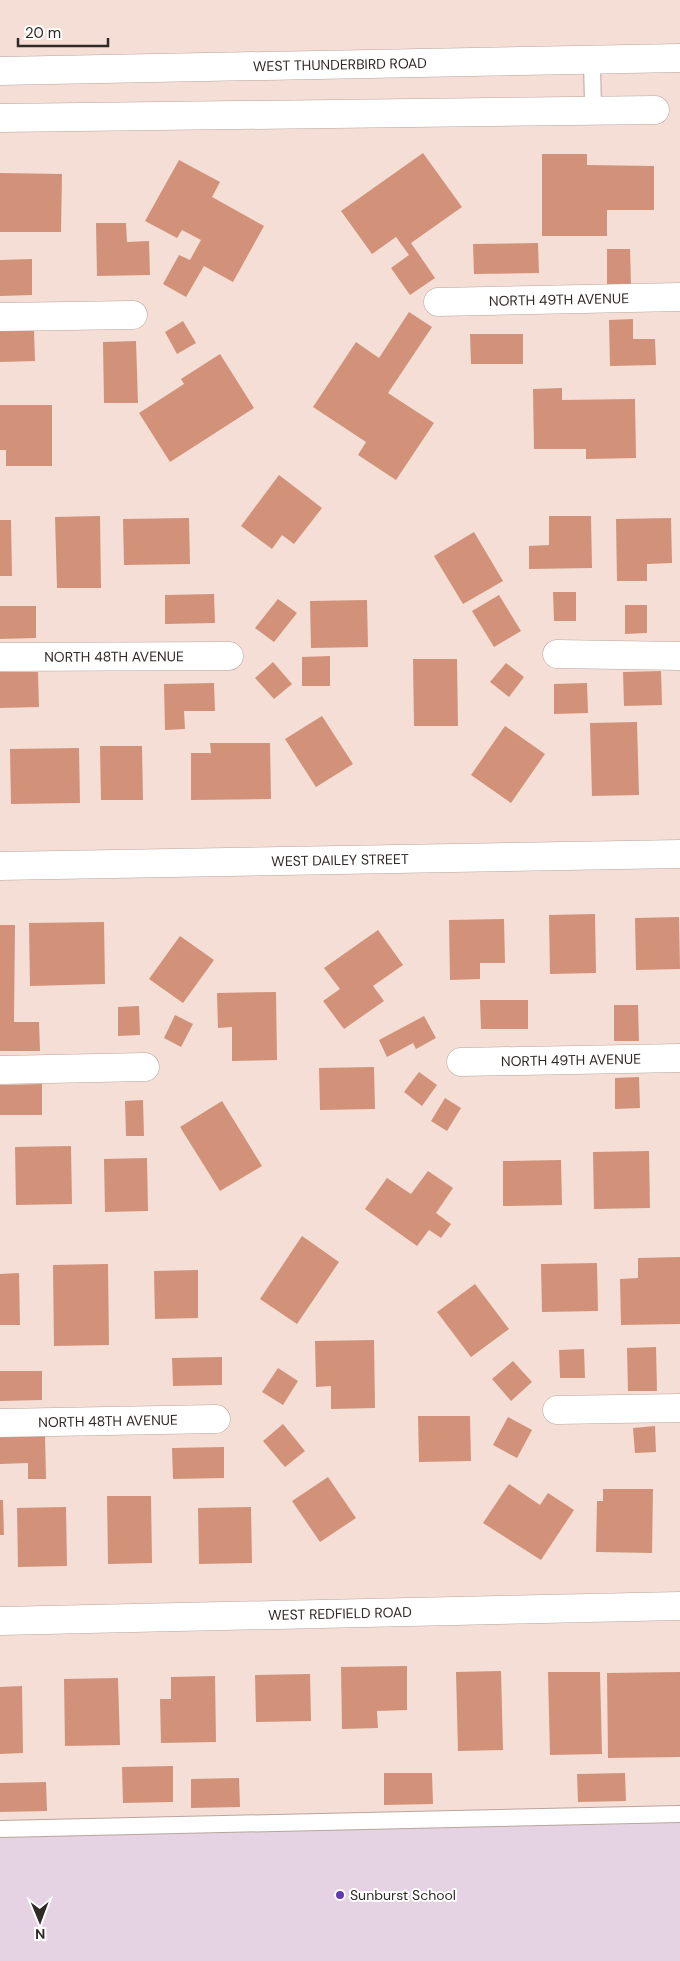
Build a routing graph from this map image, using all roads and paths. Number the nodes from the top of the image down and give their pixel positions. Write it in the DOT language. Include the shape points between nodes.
graph roads {
  1 [pos="680,58"];
  2 [pos="592,60"];
  3 [pos="0,71"];
  4 [pos="593,110"];
  5 [pos="655,110"];
  6 [pos="0,118"];
  7 [pos="680,297"];
  8 [pos="438,302"];
  9 [pos="133,315"];
  10 [pos="0,317"];
  11 [pos="556,654"];
  12 [pos="229,656"];
  13 [pos="680,656"];
  14 [pos="0,657"];
  15 [pos="680,854"];
  16 [pos="0,866"];
  17 [pos="680,1058"];
  18 [pos="461,1062"];
  19 [pos="145,1067"];
  20 [pos="0,1070"];
  21 [pos="680,1408"];
  22 [pos="557,1410"];
  23 [pos="216,1420"];
  24 [pos="0,1423"];
  25 [pos="680,1606"];
  26 [pos="0,1621"];
  27 [pos="680,1814"];
  28 [pos="0,1829"];
  1 -- 2 [label="street, WEST THUNDERBIRD ROAD"];
  2 -- 3 [label="street, WEST THUNDERBIRD ROAD"];
  2 -- 4 [label="lane"];
  4 -- 5 [label="street"];
  4 -- 6 [label="street"];
  7 -- 8 [label="street, NORTH 49TH AVENUE"];
  9 -- 10 [label="street"];
  11 -- 13 [label="street"];
  12 -- 14 [label="street, NORTH 48TH AVENUE"];
  15 -- 16 [label="street, WEST DAILEY STREET"];
  17 -- 18 [label="street, NORTH 49TH AVENUE"];
  19 -- 20 [label="street"];
  21 -- 22 [label="street"];
  23 -- 24 [label="street, NORTH 48TH AVENUE"];
  25 -- 26 [label="street, WEST REDFIELD ROAD"];
  27 -- 28 [label="lane"];
}
